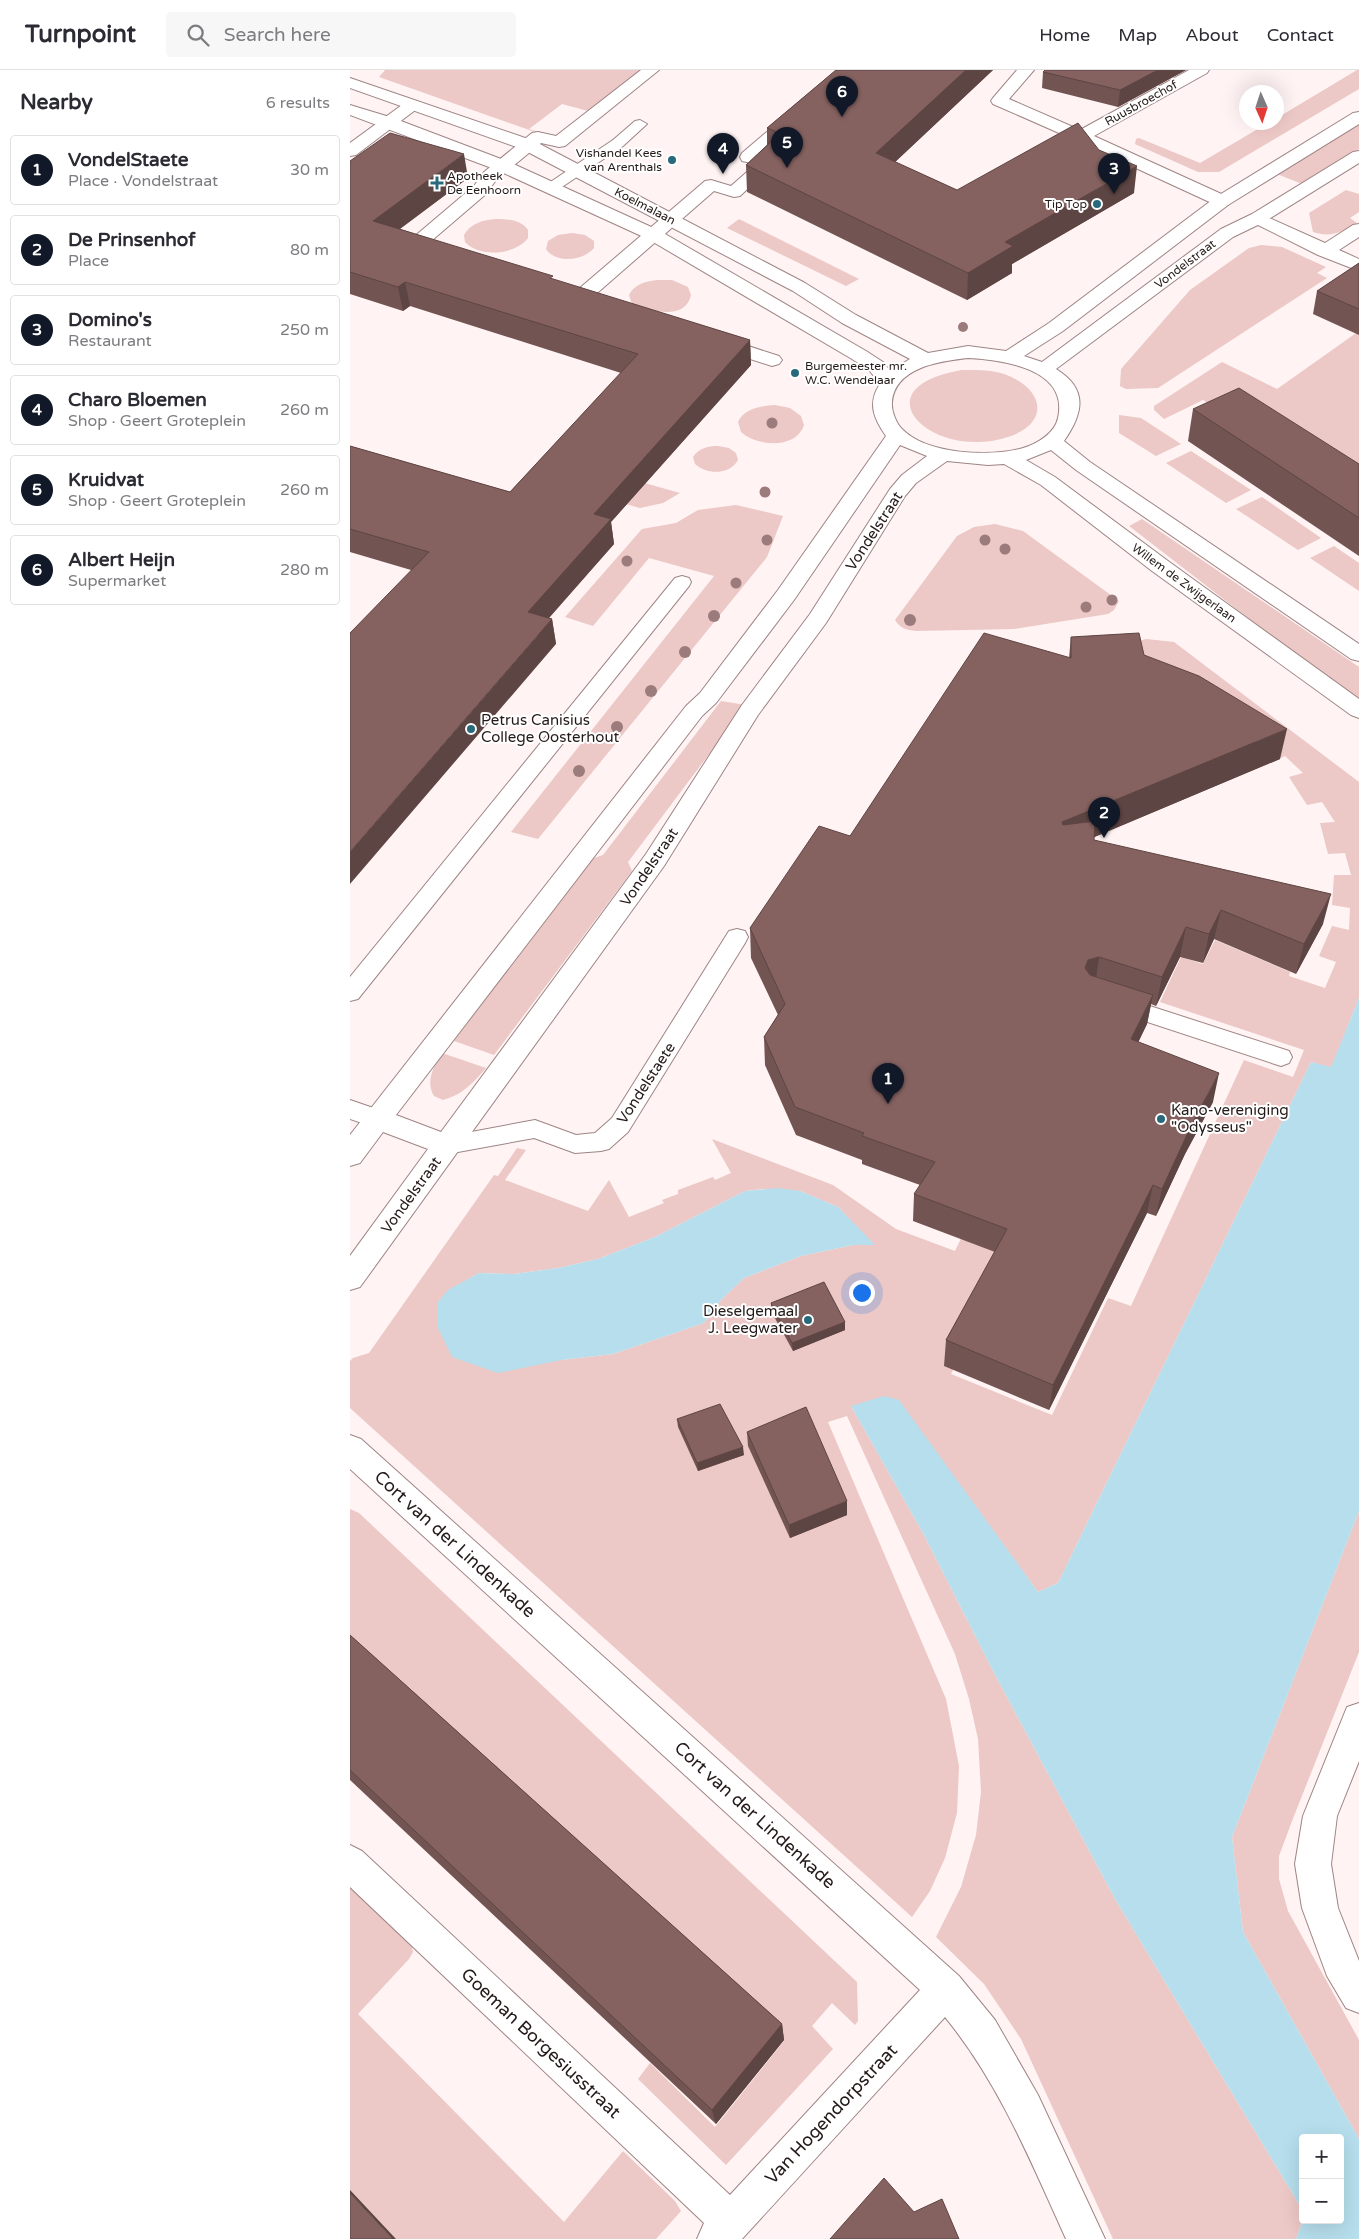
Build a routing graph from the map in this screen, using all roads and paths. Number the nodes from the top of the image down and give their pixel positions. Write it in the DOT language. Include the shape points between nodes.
graph roads {
  1 [pos="651,70"];
  2 [pos="850,70"];
  3 [pos="1026,70"];
  4 [pos="1201,70"];
  5 [pos="350,83"];
  6 [pos="412,105"];
  7 [pos="350,110"];
  8 [pos="1359,117"];
  9 [pos="386,122"];
  10 [pos="640,124"];
  11 [pos="1081,136"];
  12 [pos="528,145"];
  13 [pos="350,151"];
  14 [pos="1359,156"];
  15 [pos="503,166"];
  16 [pos="577,170"];
  17 [pos="552,188"];
  18 [pos="1222,201"];
  19 [pos="1258,218"];
  20 [pos="670,219"];
  21 [pos="1359,229"];
  22 [pos="654,235"];
  23 [pos="1324,251"];
  24 [pos="458,260"];
  25 [pos="1359,266"];
  26 [pos="562,292"];
  27 [pos="580,297"];
  28 [pos="599,303"];
  29 [pos="699,336"];
  30 [pos="1011,356"];
  31 [pos="925,359"];
  32 [pos="772,360"];
  33 [pos="1044,369"];
  34 [pos="889,383"];
  35 [pos="897,436"];
  36 [pos="1051,441"];
  37 [pos="942,455"];
  38 [pos="1007,457"];
  39 [pos="682,582"];
  40 [pos="1359,654"];
  41 [pos="1359,710"];
  42 [pos="737,937"];
  43 [pos="350,993"];
  44 [pos="1104,999"];
  45 [pos="1281,1057"];
  46 [pos="350,1110"];
  47 [pos="377,1119"];
  48 [pos="447,1146"];
  49 [pos="350,1155"];
  50 [pos="350,1278"];
  51 [pos="350,1449"];
  52 [pos="1359,1719"];
  53 [pos="350,1863"];
  54 [pos="946,1989"];
  55 [pos="1359,1995"];
  56 [pos="724,2230"];
  57 [pos="1086,2239"];
  1 -- 12 [label="street" via="559,142 538,137"];
  2 -- 20 [label="street" via="748,157 768,162 734,192 711,186"];
  3 -- 11 [label="street" via="999,101"];
  4 -- 11 [label="street, Ruusbroechof"];
  5 -- 6 [label="street, Koelmalaan"];
  6 -- 9 [label="street"];
  6 -- 12 [label="street, Koelmalaan"];
  7 -- 9 [label="street, Koelmalaan"];
  8 -- 18 [label="street, Vondelstraat"];
  9 -- 13 [label="street"];
  9 -- 15 [label="street, Koelmalaan"];
  10 -- 16 [label="lane"];
  11 -- 18 [label="street"];
  12 -- 15 [label="street"];
  12 -- 16 [label="street, Koelmalaan"];
  14 -- 19 [label="street, Vondelstraat"];
  15 -- 17 [label="street, Koelmalaan"];
  15 -- 24 [label="street" via="421,240 420,248"];
  16 -- 17 [label="lane"];
  16 -- 20 [label="street, Koelmalaan"];
  17 -- 22 [label="street, Koelmalaan"];
  18 -- 19 [label="street"];
  18 -- 30 [label="street, Vondelstraat" via="1048,333"];
  19 -- 23 [label="street"];
  19 -- 33 [label="street, Vondelstraat" via="1227,232"];
  20 -- 22 [label="street"];
  20 -- 31 [label="street, Koelmalaan"];
  21 -- 23 [label="street"];
  22 -- 27 [label="street"];
  22 -- 34 [label="street, Koelmalaan" via="854,351 876,366"];
  23 -- 25 [label="street"];
  26 -- 27 [label="street"];
  27 -- 28 [label="street"];
  29 -- 32 [label="street"];
  30 -- 31 [label="street" via="968,352"];
  30 -- 33 [label="street"];
  31 -- 34 [label="street" via="905,368"];
  33 -- 36 [label="street" via="1060,382 1070,397 1071,412 1065,428"];
  34 -- 35 [label="street" via="881,408"];
  35 -- 37 [label="street"];
  35 -- 47 [label="street" via="786,595 708,698 694,711"];
  36 -- 38 [label="street" via="1031,451"];
  36 -- 40 [label="street" via="1082,466"];
  37 -- 38 [label="street" via="972,459"];
  37 -- 48 [label="street, Vondelstraat" via="909,479 897,493 818,618 750,710 655,860"];
  38 -- 41 [label="street, Willem de Zwijgerlaan" via="1048,481"];
  39 -- 43 [label="lane"];
  42 -- 48 [label="lane, Vondelstaete" via="620,1125 601,1142 575,1144 535,1130"];
  44 -- 45 [label="lane"];
  46 -- 47 [label="lane"];
  47 -- 48 [label="street"];
  47 -- 49 [label="street"];
  48 -- 50 [label="street, Vondelstraat"];
  51 -- 54 [label="street, Cort van der Lindenkade"];
  52 -- 55 [label="street" via="1320,1816 1313,1864 1320,1908 1340,1963"];
  53 -- 56 [label="street, Goeman Borgesiusstraat"];
  54 -- 56 [label="street, Van Hogendorpstraat"];
  54 -- 57 [label="street, Cort van der Lindenkade" via="982,2033 1025,2108"];
}
